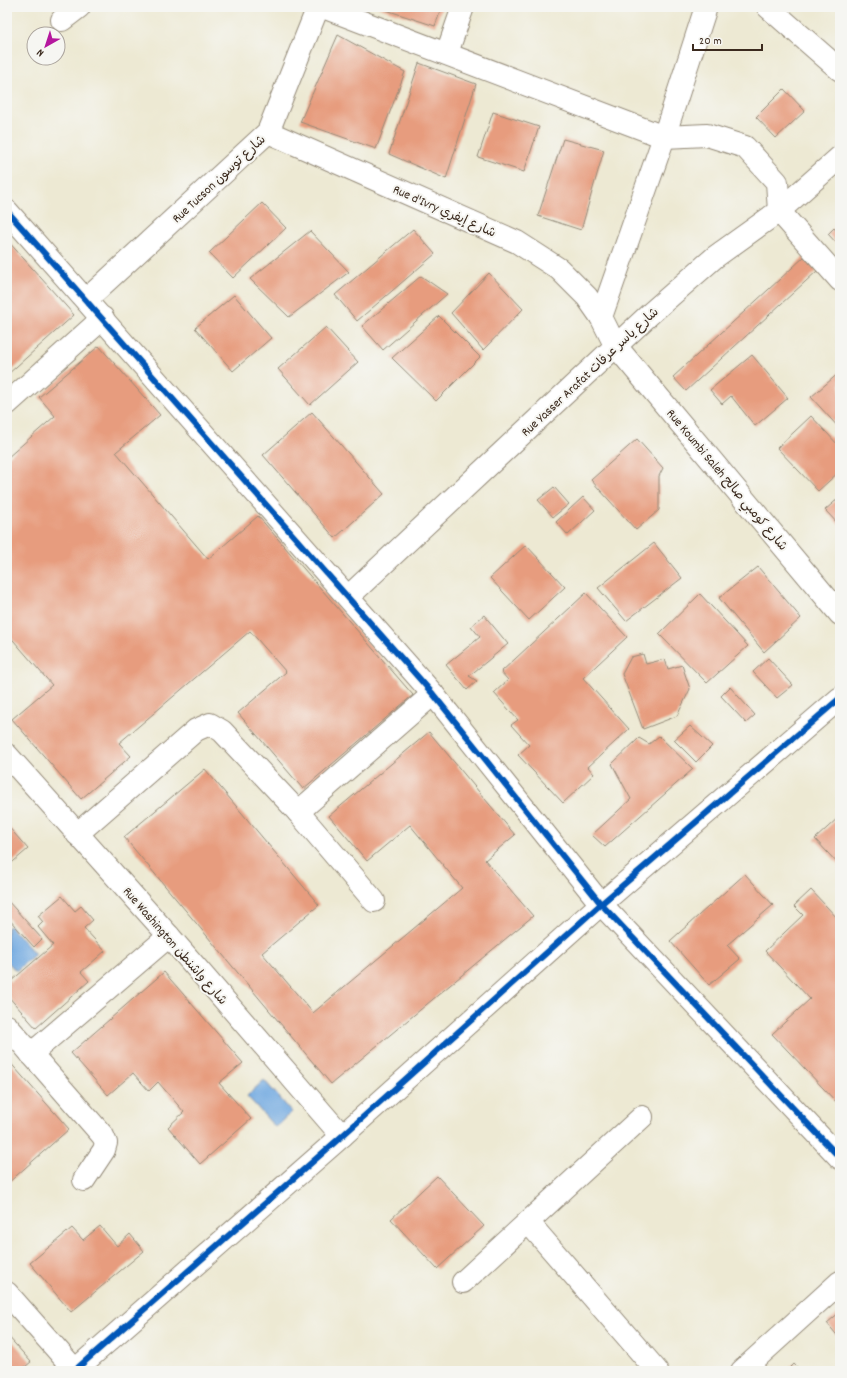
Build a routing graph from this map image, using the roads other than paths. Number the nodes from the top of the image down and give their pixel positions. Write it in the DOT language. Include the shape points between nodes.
graph roads {
  1 [pos="79,7"];
  2 [pos="318,7"];
  3 [pos="323,7"];
  4 [pos="463,7"];
  5 [pos="706,7"];
  6 [pos="768,7"];
  7 [pos="62,20"];
  8 [pos="447,53"];
  9 [pos="840,70"];
  10 [pos="268,132"];
  11 [pos="664,137"];
  12 [pos="840,157"];
  13 [pos="7,211"];
  14 [pos="779,211"];
  15 [pos="840,280"];
  16 [pos="86,300"];
  17 [pos="601,317"];
  18 [pos="103,318"];
  19 [pos="615,345"];
  20 [pos="7,404"];
  21 [pos="348,597"];
  22 [pos="840,614"];
  23 [pos="433,694"];
  24 [pos="840,698"];
  25 [pos="7,755"];
  26 [pos="298,812"];
  27 [pos="77,834"];
  28 [pos="374,902"];
  29 [pos="601,904"];
  30 [pos="169,936"];
  31 [pos="7,1026"];
  32 [pos="31,1054"];
  33 [pos="642,1117"];
  34 [pos="342,1136"];
  35 [pos="840,1158"];
  36 [pos="84,1180"];
  37 [pos="528,1222"];
  38 [pos="463,1282"];
  39 [pos="840,1282"];
  40 [pos="7,1293"];
  41 [pos="74,1371"];
  42 [pos="657,1371"];
  43 [pos="742,1371"];
  1 -- 7 [label="street"];
  2 -- 10 [label="street, Rue Tucson شارع توسون"];
  3 -- 8 [label="street"];
  4 -- 8 [label="street"];
  5 -- 11 [label="street"];
  6 -- 9 [label="street"];
  8 -- 11 [label="street"];
  10 -- 16 [label="street, Rue Tucson شارع توسون"];
  10 -- 17 [label="street, Rue d'Ivry شارع إيفري" via="517,242 559,269 587,297"];
  11 -- 14 [label="street" via="707,135 745,147 777,182"];
  11 -- 17 [label="street"];
  12 -- 14 [label="street, Rue Yasser Arafat شارع ياسر عرفات"];
  13 -- 16 [label="street"];
  14 -- 15 [label="street"];
  14 -- 19 [label="street, Rue Yasser Arafat شارع ياسر عرفات" via="715,257"];
  16 -- 18 [label="street"];
  17 -- 19 [label="street, Rue d'Ivry شارع إيفري"];
  18 -- 20 [label="street"];
  18 -- 21 [label="street"];
  19 -- 21 [label="street, Rue Yasser Arafat شارع ياسر عرفات"];
  19 -- 22 [label="street, Rue Koumbi Saleh شارع كومبي صالح"];
  21 -- 23 [label="street"];
  23 -- 26 [label="street"];
  23 -- 29 [label="street"];
  24 -- 29 [label="street"];
  25 -- 27 [label="street, Rue Washington شارع واشنطن"];
  26 -- 27 [label="street" via="222,731 210,724 196,730"];
  26 -- 28 [label="street"];
  27 -- 30 [label="street, Rue Washington شارع واشنطن"];
  29 -- 34 [label="street"];
  29 -- 35 [label="street"];
  30 -- 32 [label="street"];
  30 -- 34 [label="street, Rue Washington شارع واشنطن"];
  31 -- 32 [label="street"];
  32 -- 36 [label="street" via="103,1136 106,1143"];
  33 -- 37 [label="street"];
  34 -- 41 [label="street"];
  37 -- 38 [label="street"];
  37 -- 42 [label="street"];
  39 -- 43 [label="street"];
  40 -- 41 [label="street"];
}
